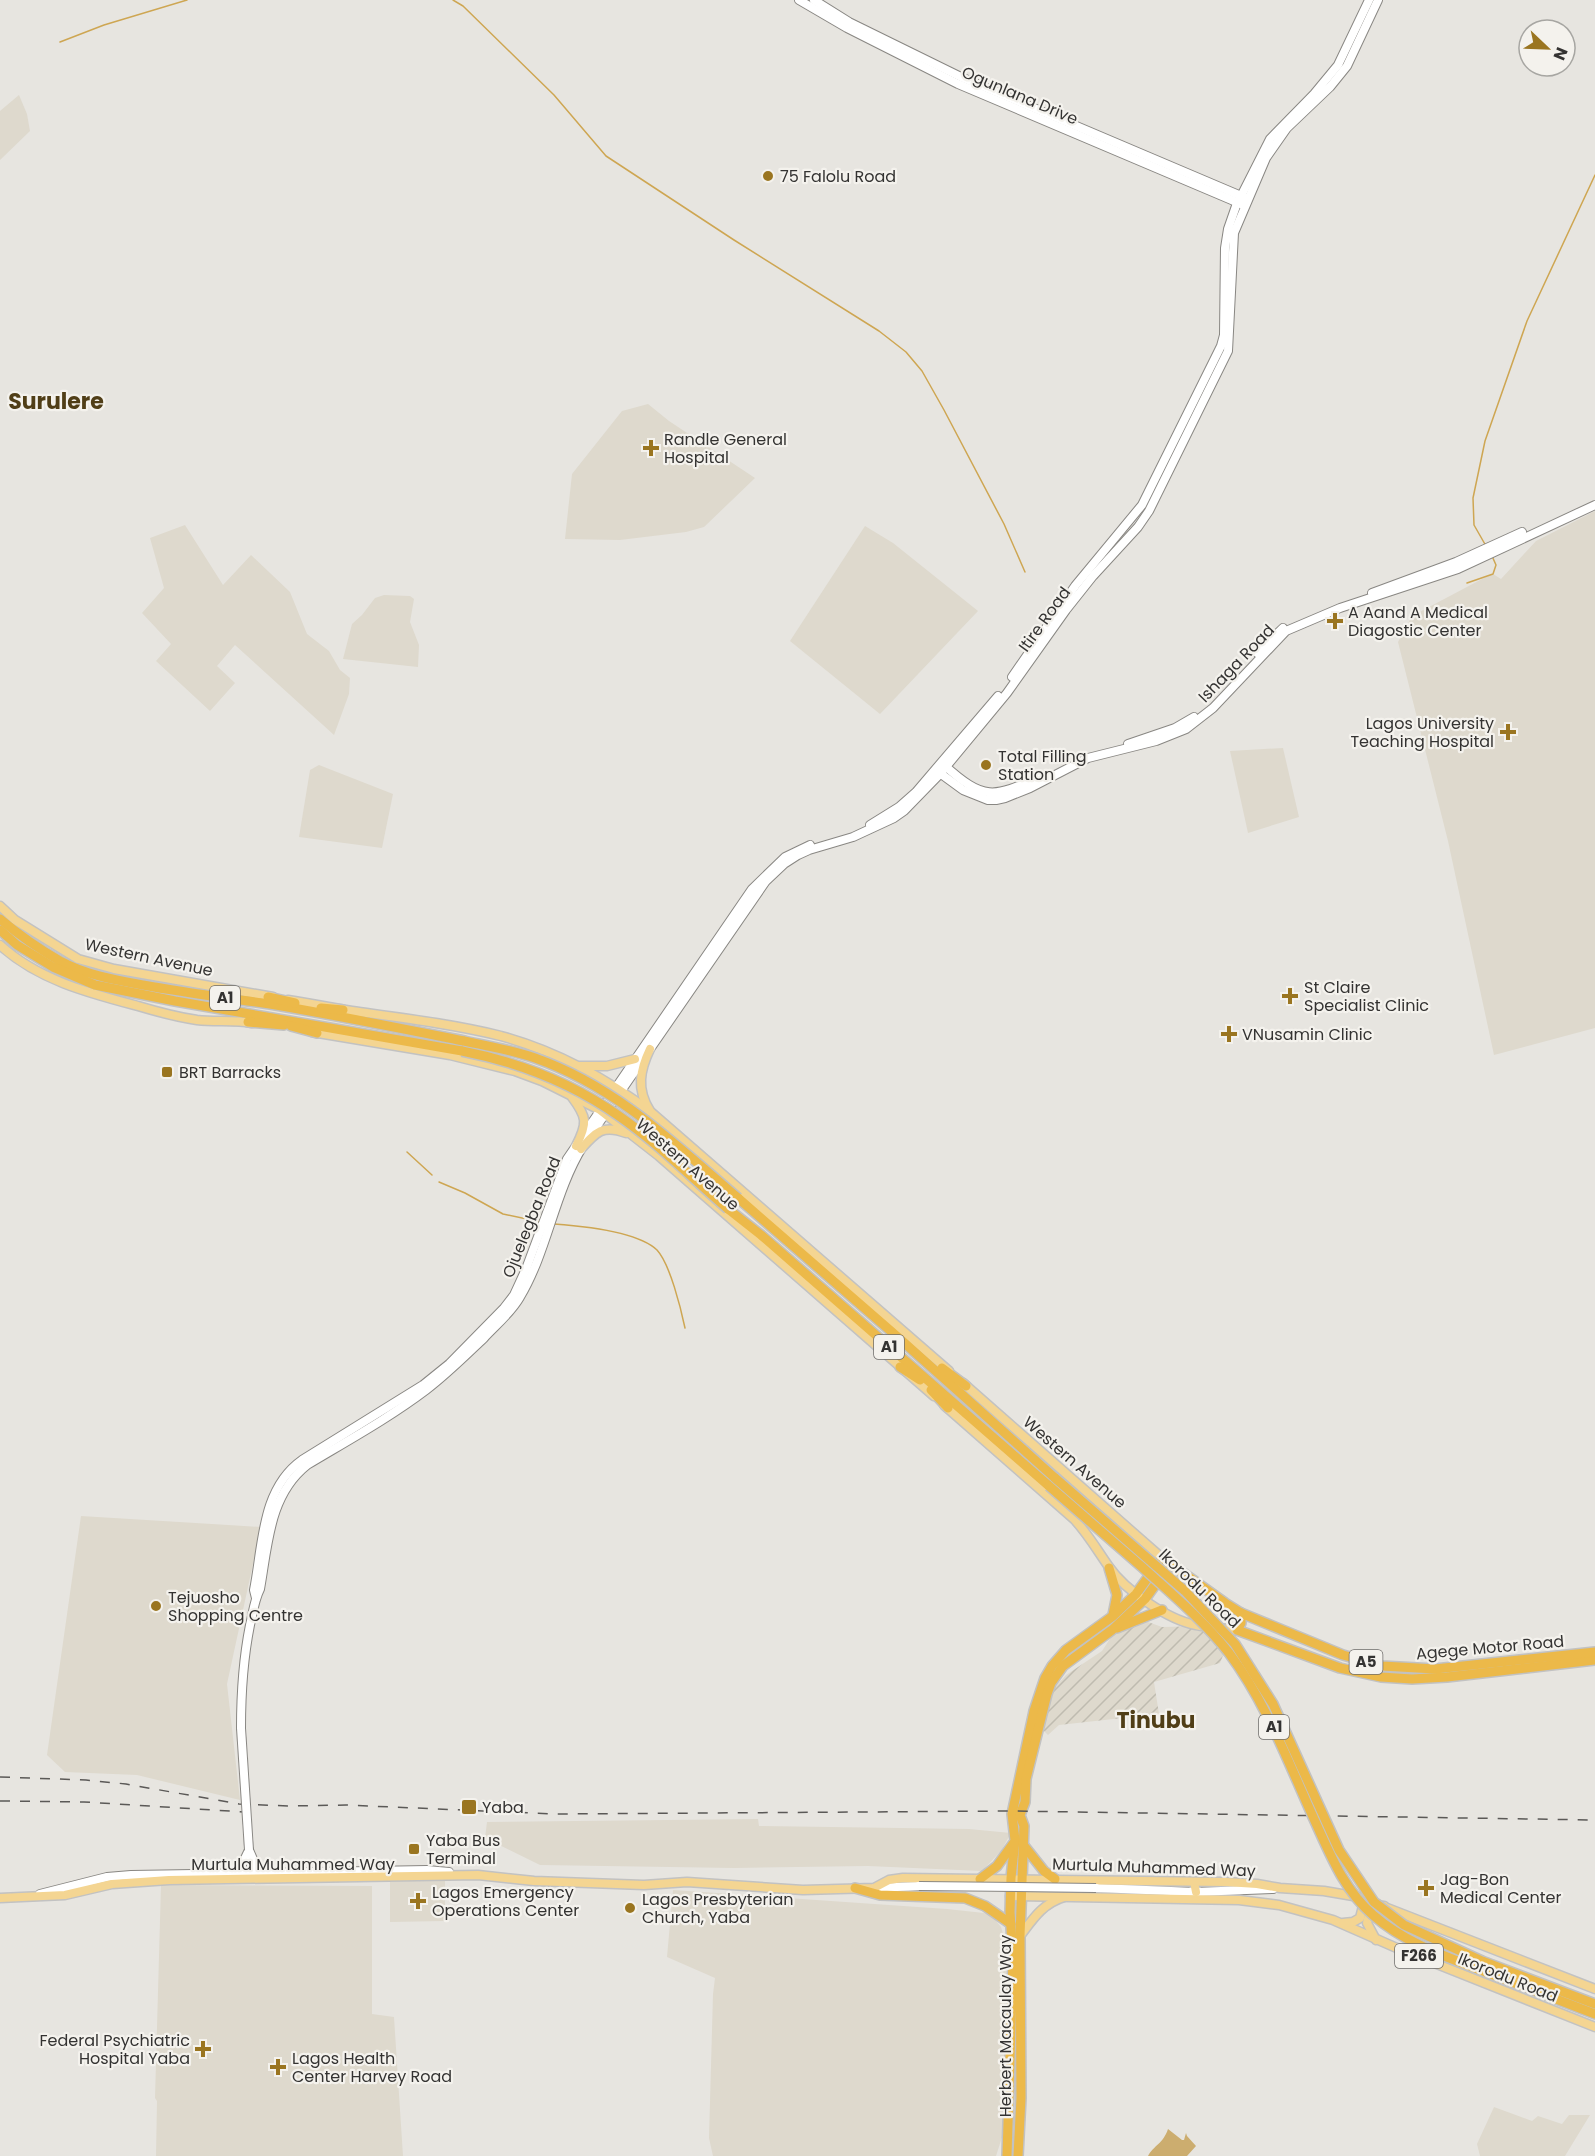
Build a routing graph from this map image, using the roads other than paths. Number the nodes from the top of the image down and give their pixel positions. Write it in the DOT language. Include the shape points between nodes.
graph roads {
  1 [pos="799,0"];
  2 [pos="814,0"];
  3 [pos="1369,0"];
  4 [pos="1378,0"];
  5 [pos="1363,24"];
  6 [pos="1244,201"];
  7 [pos="1595,500"];
  8 [pos="1595,506"];
  9 [pos="1500,545"];
  10 [pos="1470,559"];
  11 [pos="944,765"];
  12 [pos="938,772"];
  13 [pos="0,906"];
  14 [pos="0,920"];
  15 [pos="0,930"];
  16 [pos="0,945"];
  17 [pos="714,951"];
  18 [pos="268,1000"];
  19 [pos="343,1014"];
  20 [pos="248,1018"];
  21 [pos="319,1029"];
  22 [pos="463,1046"];
  23 [pos="650,1048"];
  24 [pos="635,1059"];
  25 [pos="577,1066"];
  26 [pos="618,1090"];
  27 [pos="570,1094"];
  28 [pos="603,1112"];
  29 [pos="652,1113"];
  30 [pos="636,1137"];
  31 [pos="579,1148"];
  32 [pos="903,1336"];
  33 [pos="902,1363"];
  34 [pos="964,1389"];
  35 [pos="950,1405"];
  36 [pos="1055,1478"];
  37 [pos="1049,1486"];
  38 [pos="1162,1558"];
  39 [pos="1172,1563"];
  40 [pos="1109,1568"];
  41 [pos="1140,1596"];
  42 [pos="1162,1610"];
  43 [pos="1241,1613"];
  44 [pos="1113,1616"];
  45 [pos="1112,1630"];
  46 [pos="1237,1630"];
  47 [pos="1595,1652"];
  48 [pos="1595,1660"];
  49 [pos="1019,1842"];
  50 [pos="249,1850"];
  51 [pos="259,1872"];
  52 [pos="238,1873"];
  53 [pos="478,1875"];
  54 [pos="1011,1878"];
  55 [pos="1023,1878"];
  56 [pos="980,1879"];
  57 [pos="1056,1880"];
  58 [pos="1195,1887"];
  59 [pos="855,1888"];
  60 [pos="874,1888"];
  61 [pos="1280,1888"];
  62 [pos="1022,1895"];
  63 [pos="1010,1896"];
  64 [pos="1069,1896"];
  65 [pos="1359,1897"];
  66 [pos="0,1898"];
  67 [pos="15,1898"];
  68 [pos="1239,1900"];
  69 [pos="1385,1906"];
  70 [pos="1339,1923"];
  71 [pos="1011,1924"];
  72 [pos="1020,1936"];
  73 [pos="1376,1940"];
  74 [pos="1480,1965"];
  75 [pos="1595,1989"];
  76 [pos="1595,2004"];
  77 [pos="1595,2014"];
  78 [pos="1595,2028"];
  79 [pos="1007,2156"];
  80 [pos="1018,2156"];
  1 -- 6 [label="main road, Ogunlana Drive" via="862,37 958,84"];
  2 -- 6 [label="main road, Ogunlana Drive" via="849,22 961,77"];
  3 -- 5 [label="main road"];
  4 -- 5 [label="main road"];
  5 -- 6 [label="main road, Itire Road" via="1338,65 1265,146"];
  6 -- 11 [label="main road, Itire Road" via="1228,229 1221,346 1142,505 1075,586"];
  7 -- 9 [label="main road, Ishaga Road"];
  8 -- 9 [label="main road, Ishaga Road"];
  9 -- 10 [label="main road, Ishaga Road"];
  10 -- 11 [label="main road, Ishaga Road" via="1302,618 1284,628 1209,704 1175,728 1085,755 1004,792 977,789"];
  10 -- 12 [label="main road, Ishaga Road" via="1410,586 1324,614 1286,631 1213,708 1186,729 1088,758 1005,798 988,800 963,790"];
  11 -- 12 [label="main road, Itire Road"];
  12 -- 17 [label="main road, Itire Road" via="904,803 872,824 785,857 752,889"];
  13 -- 18 [label="main road, Western Avenue" via="15,920 78,959"];
  14 -- 18 [label="highway, Western Avenue / A1" via="61,962 113,980 179,992"];
  15 -- 20 [label="highway, Western Avenue / A1" via="52,967 95,985"];
  16 -- 20 [label="main road, Western Avenue" via="39,972 87,992 197,1020"];
  17 -- 23 [label="main road, Ojuelegba Road"];
  17 -- 24 [label="main road, Ojuelegba Road"];
  18 -- 19 [label="highway, Western Avenue / A1"];
  18 -- 19 [label="highway"];
  19 -- 22 [label="highway, Western Avenue / A1"];
  19 -- 25 [label="main road, Western Avenue" via="403,1017 502,1037"];
  20 -- 21 [label="highway, Western Avenue / A1"];
  20 -- 21 [label="highway"];
  21 -- 22 [label="highway, Western Avenue / A1"];
  21 -- 27 [label="main road, Western Avenue" via="478,1061 524,1074"];
  22 -- 32 [label="highway, Western Avenue / A1, bridge" via="534,1058 604,1091 652,1124"];
  22 -- 33 [label="highway, Western Avenue / A1, bridge" via="532,1070 598,1102 646,1137 761,1235"];
  23 -- 26 [label="main road, Ojuelegba Road"];
  23 -- 29 [label="main road" via="640,1078"];
  24 -- 25 [label="main road" via="607,1066"];
  24 -- 26 [label="main road, Ojuelegba Road"];
  25 -- 26 [label="main road, Western Avenue"];
  26 -- 28 [label="main road, Ojuelegba Road"];
  26 -- 29 [label="main road, Western Avenue"];
  27 -- 28 [label="main road, Western Avenue"];
  27 -- 31 [label="main road" via="585,1117"];
  28 -- 30 [label="main road, Western Avenue"];
  28 -- 31 [label="main road, Ojuelegba Road"];
  29 -- 32 [label="main road, Western Avenue" via="844,1278"];
  30 -- 31 [label="main road" via="606,1129"];
  30 -- 33 [label="main road, Western Avenue"];
  31 -- 50 [label="main road, Ojuelegba Road, bridge" via="567,1159 533,1269 508,1314 426,1390 307,1465 289,1482 275,1509 244,1654 241,1691"];
  32 -- 34 [label="highway, Western Avenue / A1"];
  32 -- 34 [label="highway"];
  33 -- 35 [label="highway"];
  33 -- 35 [label="highway, Western Avenue / A1"];
  34 -- 36 [label="highway, Western Avenue / A1"];
  34 -- 38 [label="main road, Western Avenue"];
  35 -- 37 [label="highway, Western Avenue / A1"];
  35 -- 40 [label="main road, Western Avenue" via="1074,1519"];
  36 -- 74 [label="highway, Ikorodu Road / A1, bridge" via="1185,1591 1235,1644 1273,1704 1340,1850 1374,1902 1412,1929"];
  37 -- 74 [label="highway, Ikorodu Road / A1, bridge" via="1192,1611 1228,1652 1271,1720 1338,1872 1361,1902 1404,1938 1438,1954"];
  38 -- 39 [label="highway, Agege Motor Road / A5"];
  38 -- 41 [label="highway"];
  39 -- 41 [label="highway"];
  39 -- 43 [label="highway, Agege Motor Road / A5"];
  40 -- 41 [label="main road, Western Avenue"];
  40 -- 44 [label="highway" via="1117,1595"];
  41 -- 42 [label="main road, Western Avenue"];
  41 -- 44 [label="highway"];
  41 -- 45 [label="highway"];
  42 -- 45 [label="highway"];
  42 -- 46 [label="main road, Western Avenue" via="1195,1625"];
  43 -- 46 [label="highway"];
  43 -- 47 [label="highway, Agege Motor Road / A5" via="1343,1655 1392,1668 1435,1669"];
  44 -- 49 [label="highway" via="1066,1650 1045,1678 1030,1727 1013,1811"];
  45 -- 49 [label="highway" via="1071,1659 1051,1683 1029,1766"];
  46 -- 48 [label="highway, Agege Motor Road / A5" via="1331,1664 1381,1677 1447,1677"];
  49 -- 54 [label="highway, Herbert Macaulay Way"];
  49 -- 55 [label="highway, Herbert Macaulay Way"];
  49 -- 56 [label="highway"];
  49 -- 57 [label="highway" via="1036,1864"];
  50 -- 51 [label="main road"];
  50 -- 52 [label="main road"];
  51 -- 52 [label="main road"];
  51 -- 53 [label="main road" via="427,1870"];
  52 -- 67 [label="main road" via="107,1877"];
  53 -- 59 [label="main road, Murtula Muhammed Way" via="534,1881 687,1882 803,1890"];
  53 -- 67 [label="main road, Murtula Muhammed Way" via="169,1880"];
  54 -- 55 [label="main road, Murtula Muhammed Way"];
  54 -- 56 [label="main road, Murtula Muhammed Way"];
  54 -- 63 [label="highway, Herbert Macaulay Way"];
  55 -- 57 [label="main road, Murtula Muhammed Way / F266"];
  55 -- 62 [label="highway, Herbert Macaulay Way"];
  56 -- 60 [label="main road, Murtula Muhammed Way" via="903,1878"];
  57 -- 58 [label="main road, Murtula Muhammed Way / F266"];
  58 -- 60 [label="main road, Murtula Muhammed Way, bridge"];
  58 -- 61 [label="main road, Murtula Muhammed Way / F266" via="1257,1884"];
  59 -- 60 [label="main road, Murtula Muhammed Way"];
  59 -- 71 [label="highway" via="880,1895 965,1898"];
  61 -- 65 [label="main road, Ikorodu Road / F266"];
  62 -- 63 [label="main road, Murtula Muhammed Way"];
  62 -- 64 [label="main road, Murtula Muhammed Way"];
  62 -- 72 [label="highway, Herbert Macaulay Way"];
  63 -- 71 [label="highway, Herbert Macaulay Way"];
  64 -- 68 [label="main road, Murtula Muhammed Way"];
  64 -- 72 [label="main road" via="1047,1905"];
  65 -- 69 [label="main road, Ikorodu Road / F266"];
  65 -- 70 [label="main road" via="1365,1904 1360,1918"];
  66 -- 67 [label="main road, Murtula Muhammed Way"];
  68 -- 70 [label="main road, Ikorodu Road / F266" via="1279,1905"];
  69 -- 73 [label="main road" via="1370,1911 1367,1923"];
  69 -- 75 [label="main road, Ikorodu Road / F266"];
  70 -- 73 [label="main road, Ikorodu Road / F266"];
  71 -- 79 [label="highway, Herbert Macaulay Way"];
  72 -- 80 [label="highway, Herbert Macaulay Way"];
  73 -- 78 [label="main road, Ikorodu Road / F266"];
  74 -- 76 [label="highway, Ikorodu Road / A1"];
  74 -- 77 [label="highway, Ikorodu Road / A1"];
}
